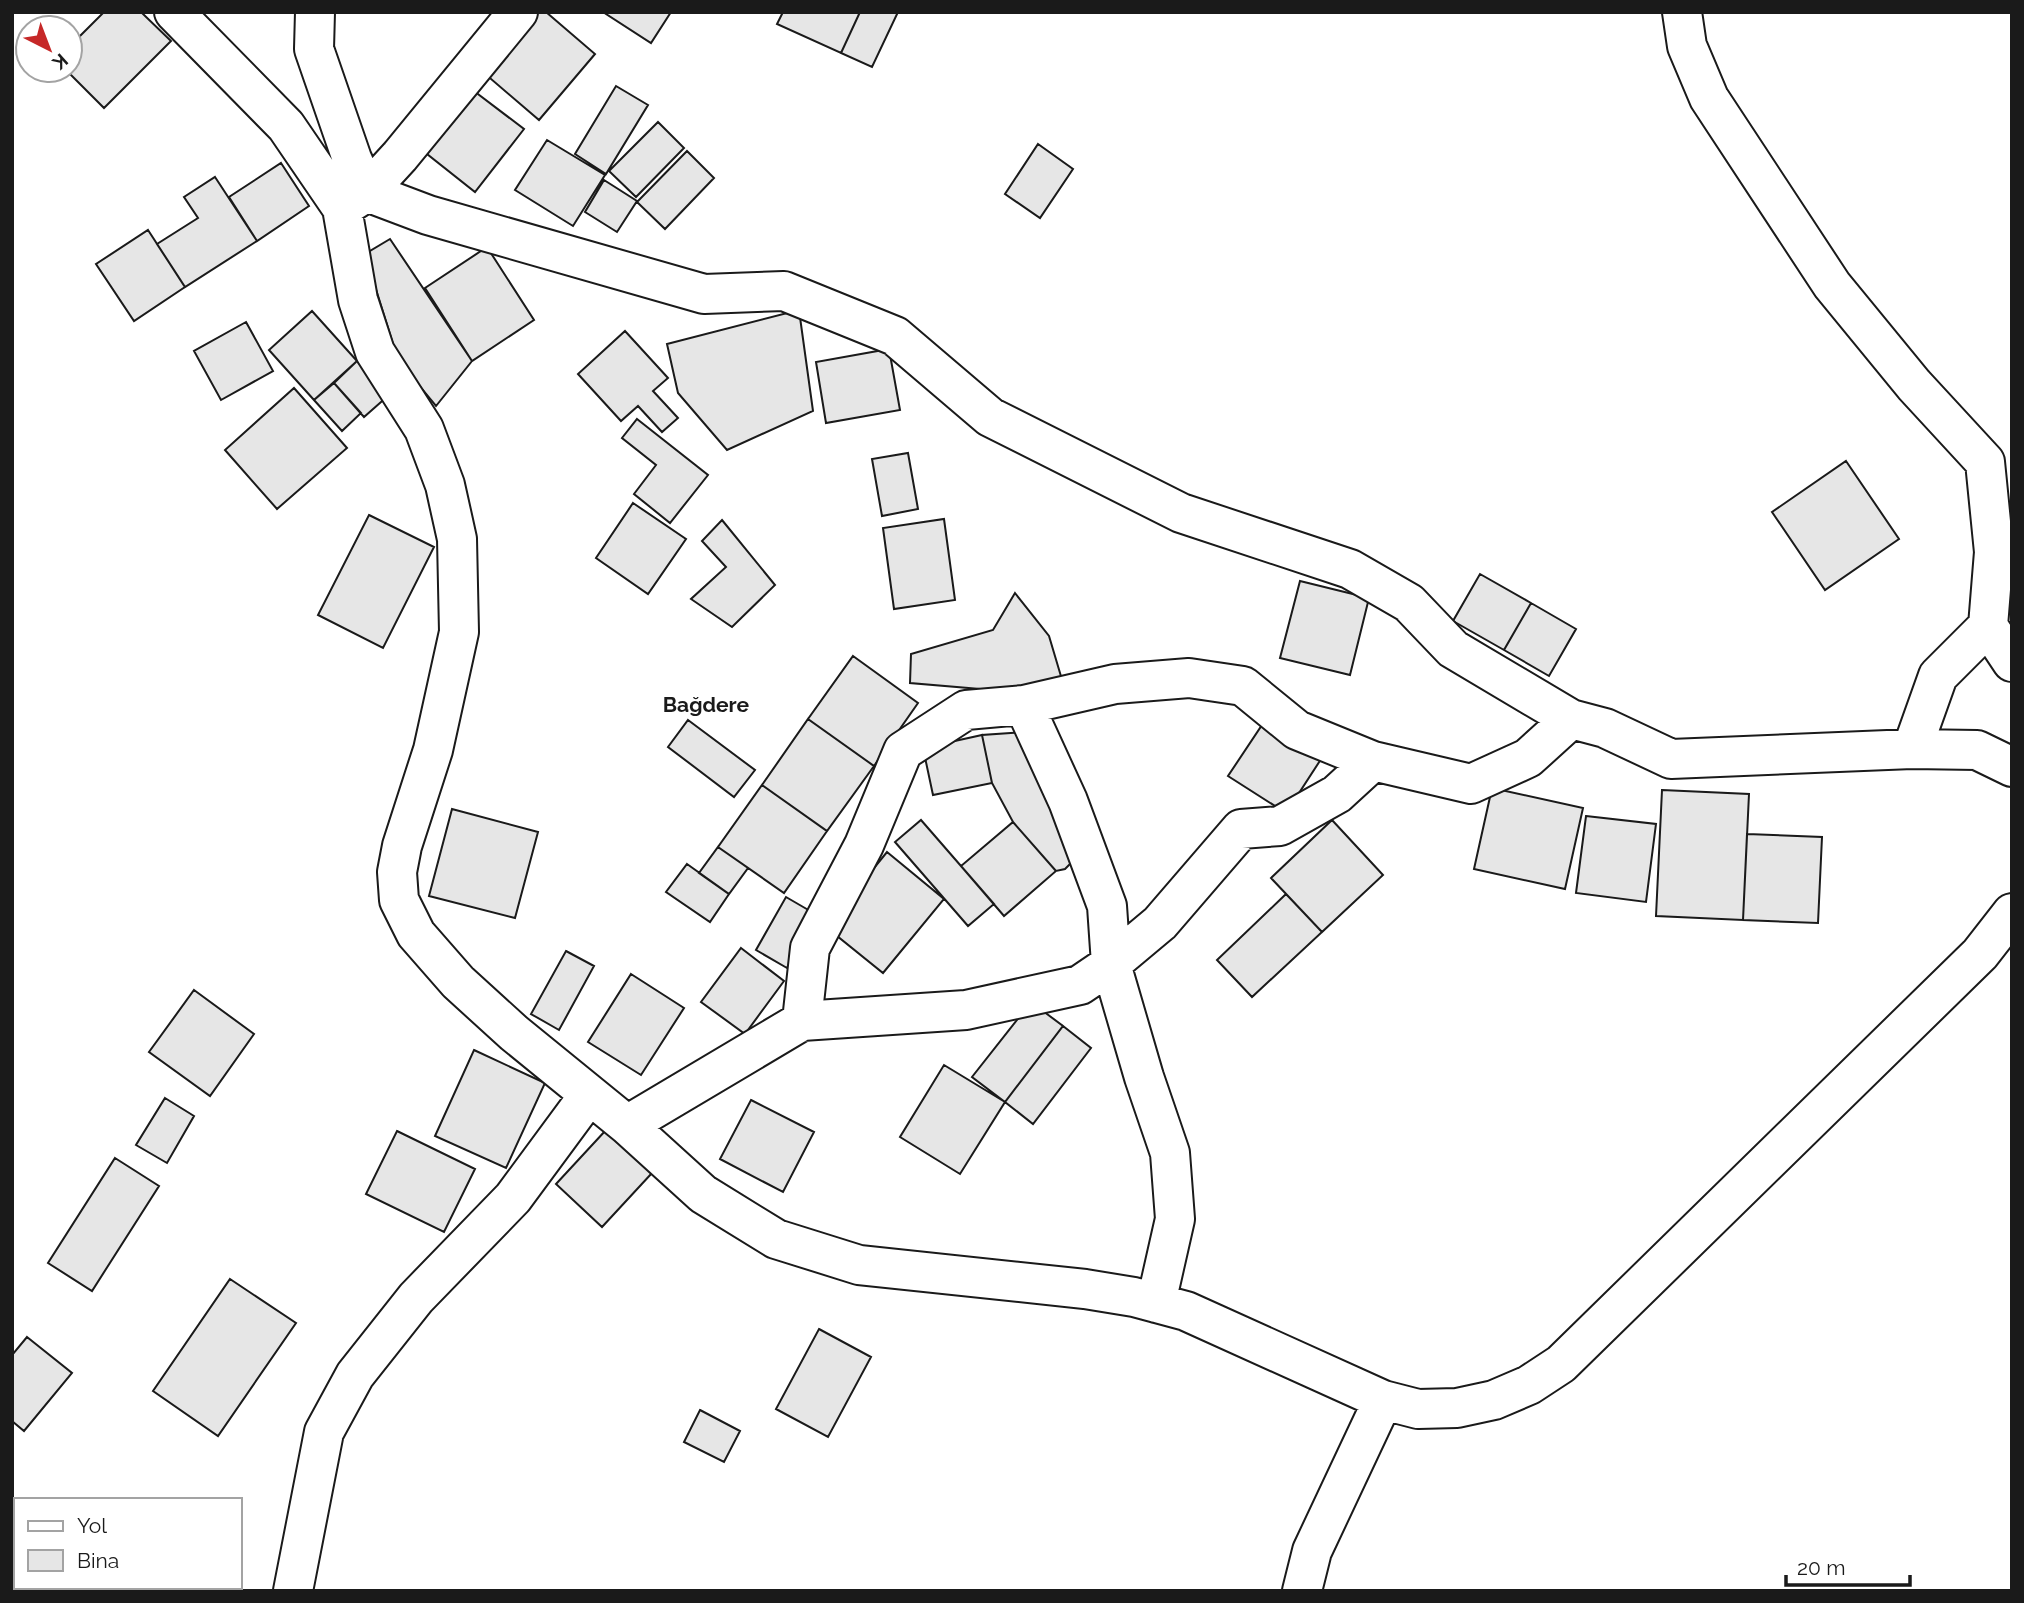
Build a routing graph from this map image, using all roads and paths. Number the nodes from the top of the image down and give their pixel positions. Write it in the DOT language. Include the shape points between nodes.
graph roads {
  1 [pos="174,12"];
  2 [pos="315,12"];
  3 [pos="517,12"];
  4 [pos="1682,12"];
  5 [pos="355,200"];
  6 [pos="1988,626"];
  7 [pos="2012,662"];
  8 [pos="1024,705"];
  9 [pos="1572,719"];
  10 [pos="1912,749"];
  11 [pos="1373,761"];
  12 [pos="2012,767"];
  13 [pos="2012,913"];
  14 [pos="1111,964"];
  15 [pos="802,1020"];
  16 [pos="589,1095"];
  17 [pos="627,1125"];
  18 [pos="1156,1303"];
  19 [pos="1382,1400"];
  20 [pos="293,1591"];
  21 [pos="1302,1591"];
  1 -- 5 [label="street"];
  2 -- 5 [label="street" via="314,49 352,159"];
  3 -- 5 [label="street" via="400,156"];
  4 -- 6 [label="street" via="1687,46 1709,98 1756,173 1832,285 1914,386 1984,462 1994,552"];
  5 -- 9 [label="street" via="428,215 704,294 784,290 895,336 989,417 1181,513 1350,569 1409,603 1453,649"];
  5 -- 16 [label="street" via="358,300 375,352 424,429 445,485 457,539 459,632 433,751 402,846 397,872 399,900 416,934 458,982"];
  6 -- 7 [label="street"];
  6 -- 10 [label="street" via="1938,676"];
  8 -- 11 [label="street" via="1115,684 1189,678 1243,686 1297,730"];
  8 -- 14 [label="street" via="1068,801 1107,906"];
  8 -- 15 [label="street" via="966,710 903,751 864,845 810,948"];
  9 -- 10 [label="street" via="1605,728 1671,759"];
  9 -- 11 [label="street" via="1528,758 1471,784"];
  10 -- 12 [label="street" via="1977,750"];
  11 -- 14 [label="street" via="1337,794 1280,826 1241,829 1160,923"];
  13 -- 19 [label="street" via="1980,954 1561,1364 1494,1400 1457,1408 1418,1409"];
  14 -- 15 [label="street" via="1080,985 966,1010"];
  14 -- 18 [label="street" via="1170,1153 1175,1219"];
  15 -- 17 [label="street"];
  16 -- 17 [label="street"];
  16 -- 20 [label="street" via="513,1198 416,1298 355,1375 324,1432"];
  17 -- 18 [label="street" via="703,1194 776,1239 859,1265 1085,1289"];
  18 -- 19 [label="street" via="1186,1311"];
  19 -- 21 [label="street" via="1312,1551"];
}
